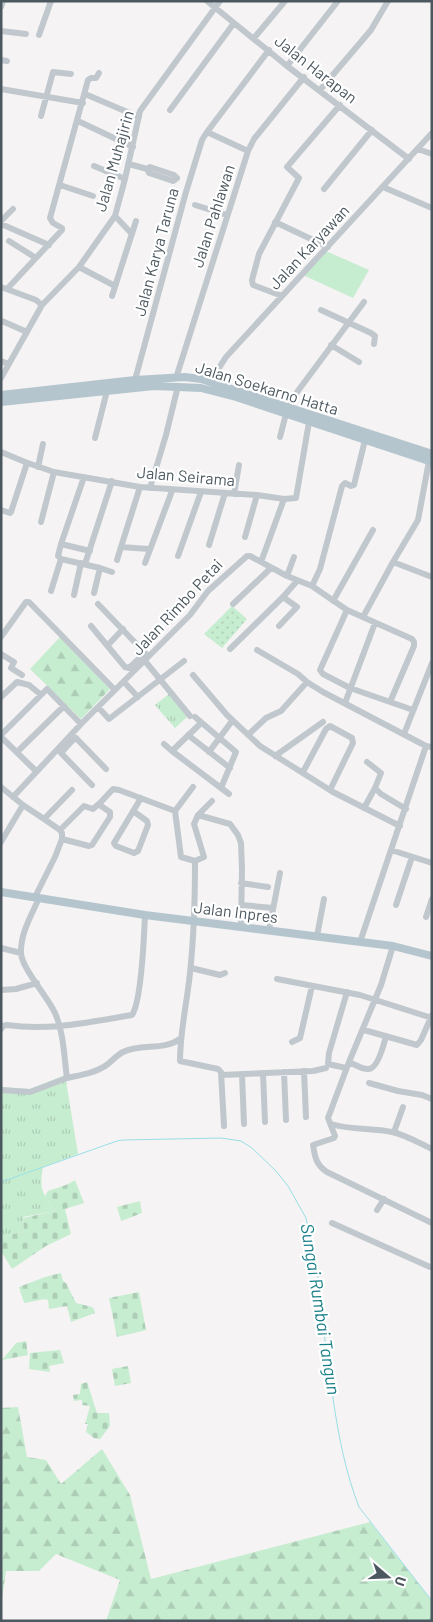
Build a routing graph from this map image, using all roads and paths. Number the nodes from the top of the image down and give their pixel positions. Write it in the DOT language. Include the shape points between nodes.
graph roads {
  1 [pos="3,1"];
  2 [pos="51,1"];
  3 [pos="207,1"];
  4 [pos="220,1"];
  5 [pos="285,1"];
  6 [pos="338,1"];
  7 [pos="388,1"];
  8 [pos="1,6"];
  9 [pos="215,8"];
  10 [pos="234,23"];
  11 [pos="1,31"];
  12 [pos="26,34"];
  13 [pos="39,34"];
  14 [pos="254,38"];
  15 [pos="269,50"];
  16 [pos="287,66"];
  17 [pos="99,73"];
  18 [pos="71,74"];
  19 [pos="304,77"];
  20 [pos="1,89"];
  21 [pos="320,90"];
  22 [pos="85,94"];
  23 [pos="45,96"];
  24 [pos="83,103"];
  25 [pos="340,105"];
  26 [pos="170,110"];
  27 [pos="41,116"];
  28 [pos="139,117"];
  29 [pos="78,121"];
  30 [pos="372,130"];
  31 [pos="207,132"];
  32 [pos="432,133"];
  33 [pos="133,147"];
  34 [pos="418,149"];
  35 [pos="248,151"];
  36 [pos="432,154"];
  37 [pos="409,159"];
  38 [pos="129,164"];
  39 [pos="94,166"];
  40 [pos="148,169"];
  41 [pos="125,180"];
  42 [pos="60,185"];
  43 [pos="384,187"];
  44 [pos="324,189"];
  45 [pos="93,196"];
  46 [pos="195,205"];
  47 [pos="13,208"];
  48 [pos="432,208"];
  49 [pos="228,215"];
  50 [pos="115,216"];
  51 [pos="136,222"];
  52 [pos="275,222"];
  53 [pos="1,223"];
  54 [pos="132,234"];
  55 [pos="9,241"];
  56 [pos="49,245"];
  57 [pos="328,247"];
  58 [pos="36,258"];
  59 [pos="79,267"];
  60 [pos="115,286"];
  61 [pos="4,288"];
  62 [pos="112,296"];
  63 [pos="282,296"];
  64 [pos="364,302"];
  65 [pos="42,305"];
  66 [pos="320,310"];
  67 [pos="2,321"];
  68 [pos="347,323"];
  69 [pos="27,332"];
  70 [pos="374,344"];
  71 [pos="331,345"];
  72 [pos="1,361"];
  73 [pos="359,362"];
  74 [pos="8,364"];
  75 [pos="1,378"];
  76 [pos="135,380"];
  77 [pos="177,382"];
  78 [pos="210,382"];
  79 [pos="101,389"];
  80 [pos="1,395"];
  81 [pos="1,402"];
  82 [pos="286,410"];
  83 [pos="310,422"];
  84 [pos="280,437"];
  85 [pos="95,438"];
  86 [pos="365,440"];
  87 [pos="43,444"];
  88 [pos="402,448"];
  89 [pos="1,452"];
  90 [pos="431,459"];
  91 [pos="27,463"];
  92 [pos="239,464"];
  93 [pos="38,467"];
  94 [pos="54,472"];
  95 [pos="84,477"];
  96 [pos="112,482"];
  97 [pos="140,487"];
  98 [pos="150,488"];
  99 [pos="172,490"];
  100 [pos="201,492"];
  101 [pos="225,493"];
  102 [pos="234,494"];
  103 [pos="256,495"];
  104 [pos="284,499"];
  105 [pos="1,510"];
  106 [pos="41,522"];
  107 [pos="373,530"];
  108 [pos="246,537"];
  109 [pos="61,544"];
  110 [pos="209,545"];
  111 [pos="121,547"];
  112 [pos="149,549"];
  113 [pos="90,551"];
  114 [pos="178,556"];
  115 [pos="294,557"];
  116 [pos="61,559"];
  117 [pos="117,560"];
  118 [pos="261,562"];
  119 [pos="393,562"];
  120 [pos="83,563"];
  121 [pos="145,563"];
  122 [pos="100,568"];
  123 [pos="271,568"];
  124 [pos="112,572"];
  125 [pos="287,576"];
  126 [pos="432,577"];
  127 [pos="297,581"];
  128 [pos="312,586"];
  129 [pos="51,591"];
  130 [pos="94,593"];
  131 [pos="74,595"];
  132 [pos="283,598"];
  133 [pos="333,601"];
  134 [pos="98,604"];
  135 [pos="233,604"];
  136 [pos="347,610"];
  137 [pos="363,617"];
  138 [pos="375,623"];
  139 [pos="91,626"];
  140 [pos="280,626"];
  141 [pos="123,629"];
  142 [pos="1,637"];
  143 [pos="108,645"];
  144 [pos="230,649"];
  145 [pos="257,650"];
  146 [pos="1,654"];
  147 [pos="146,657"];
  148 [pos="184,661"];
  149 [pos="432,664"];
  150 [pos="22,675"];
  151 [pos="193,675"];
  152 [pos="160,680"];
  153 [pos="124,682"];
  154 [pos="307,682"];
  155 [pos="350,688"];
  156 [pos="115,690"];
  157 [pos="40,694"];
  158 [pos="1,697"];
  159 [pos="138,697"];
  160 [pos="390,702"];
  161 [pos="345,703"];
  162 [pos="64,706"];
  163 [pos="98,707"];
  164 [pos="413,710"];
  165 [pos="232,721"];
  166 [pos="323,722"];
  167 [pos="202,723"];
  168 [pos="81,724"];
  169 [pos="404,734"];
  170 [pos="188,735"];
  171 [pos="248,735"];
  172 [pos="1,736"];
  173 [pos="219,738"];
  174 [pos="69,740"];
  175 [pos="164,744"];
  176 [pos="429,747"];
  177 [pos="172,751"];
  178 [pos="17,752"];
  179 [pos="209,752"];
  180 [pos="276,756"];
  181 [pos="367,762"];
  182 [pos="230,768"];
  183 [pos="106,769"];
  184 [pos="36,771"];
  185 [pos="303,772"];
  186 [pos="92,785"];
  187 [pos="1,787"];
  188 [pos="193,787"];
  189 [pos="221,788"];
  190 [pos="375,788"];
  191 [pos="72,790"];
  192 [pos="330,790"];
  193 [pos="230,794"];
  194 [pos="13,797"];
  195 [pos="141,798"];
  196 [pos="212,800"];
  197 [pos="101,802"];
  198 [pos="23,805"];
  199 [pos="364,808"];
  200 [pos="406,809"];
  201 [pos="133,811"];
  202 [pos="175,811"];
  203 [pos="198,814"];
  204 [pos="44,819"];
  205 [pos="400,826"];
  206 [pos="60,830"];
  207 [pos="62,839"];
  208 [pos="1,842"];
  209 [pos="391,850"];
  210 [pos="412,857"];
  211 [pos="195,861"];
  212 [pos="432,863"];
  213 [pos="280,873"];
  214 [pos="242,883"];
  215 [pos="268,886"];
  216 [pos="1,892"];
  217 [pos="37,898"];
  218 [pos="324,899"];
  219 [pos="432,899"];
  220 [pos="242,905"];
  221 [pos="396,905"];
  222 [pos="273,908"];
  223 [pos="145,915"];
  224 [pos="426,917"];
  225 [pos="194,920"];
  226 [pos="241,926"];
  227 [pos="269,930"];
  228 [pos="318,936"];
  229 [pos="360,942"];
  230 [pos="393,946"];
  231 [pos="1,948"];
  232 [pos="21,953"];
  233 [pos="432,956"];
  234 [pos="191,968"];
  235 [pos="225,973"];
  236 [pos="276,979"];
  237 [pos="37,983"];
  238 [pos="312,986"];
  239 [pos="1,990"];
  240 [pos="347,992"];
  241 [pos="376,999"];
  242 [pos="431,1016"];
  243 [pos="59,1027"];
  244 [pos="1,1029"];
  245 [pos="364,1030"];
  246 [pos="386,1036"];
  247 [pos="180,1039"];
  248 [pos="292,1042"];
  249 [pos="347,1065"];
  250 [pos="326,1068"];
  251 [pos="304,1071"];
  252 [pos="284,1072"];
  253 [pos="263,1073"];
  254 [pos="242,1074"];
  255 [pos="222,1076"];
  256 [pos="67,1078"];
  257 [pos="369,1083"];
  258 [pos="1,1090"];
  259 [pos="432,1099"];
  260 [pos="403,1107"];
  261 [pos="306,1117"];
  262 [pos="286,1120"];
  263 [pos="265,1122"];
  264 [pos="244,1124"];
  265 [pos="331,1124"];
  266 [pos="224,1126"];
  267 [pos="394,1132"];
  268 [pos="432,1149"];
  269 [pos="384,1199"];
  270 [pos="377,1210"];
  271 [pos="332,1223"];
  272 [pos="432,1223"];
  273 [pos="429,1267"];
  1 -- 8 [label="street"];
  2 -- 13 [label="street"];
  3 -- 9 [label="street, Jalan Harapan"];
  4 -- 9 [label="street, Jalan Muhajirin"];
  5 -- 14 [label="street"];
  6 -- 16 [label="street"];
  7 -- 21 [label="street" via="371,30"];
  9 -- 10 [label="street, Jalan Harapan"];
  9 -- 28 [label="street, Jalan Muhajirin" via="144,105"];
  10 -- 14 [label="street, Jalan Harapan"];
  10 -- 26 [label="street"];
  11 -- 12 [label="street"];
  14 -- 15 [label="street, Jalan Harapan"];
  15 -- 16 [label="street, Jalan Harapan"];
  15 -- 31 [label="street, Jalan Karya Taruna"];
  16 -- 19 [label="street, Jalan Harapan"];
  17 -- 22 [label="street" via="96,78 89,78"];
  18 -- 23 [label="street" via="53,72"];
  19 -- 21 [label="street, Jalan Harapan"];
  19 -- 35 [label="street, Jalan Pahlawan"];
  20 -- 23 [label="street"];
  21 -- 25 [label="street, Jalan Harapan"];
  22 -- 24 [label="street"];
  22 -- 28 [label="street"];
  23 -- 24 [label="street"];
  23 -- 27 [label="street"];
  24 -- 29 [label="street"];
  25 -- 30 [label="street, Jalan Harapan"];
  25 -- 52 [label="street" via="287,167 299,177"];
  28 -- 33 [label="street, Jalan Muhajirin"];
  29 -- 33 [label="street"];
  29 -- 42 [label="street"];
  30 -- 37 [label="street, Jalan Harapan"];
  30 -- 44 [label="street"];
  31 -- 35 [label="street"];
  31 -- 76 [label="street, Jalan Karya Taruna" via="186,192"];
  32 -- 34 [label="street, Jalan Karyawan"];
  33 -- 38 [label="street, Jalan Muhajirin"];
  34 -- 36 [label="street"];
  34 -- 37 [label="street, Jalan Karyawan"];
  35 -- 49 [label="street, Jalan Pahlawan"];
  37 -- 43 [label="street, Jalan Karyawan"];
  38 -- 40 [label="street"];
  38 -- 41 [label="street, Jalan Muhajirin"];
  39 -- 41 [label="street"];
  41 -- 50 [label="street, Jalan Muhajirin"];
  42 -- 45 [label="street"];
  42 -- 56 [label="street" via="50,218 62,230"];
  43 -- 48 [label="street"];
  43 -- 57 [label="street, Jalan Karyawan"];
  46 -- 49 [label="street"];
  47 -- 53 [label="street"];
  49 -- 77 [label="street, Jalan Pahlawan"];
  50 -- 54 [label="street"];
  50 -- 59 [label="street, Jalan Muhajirin"];
  51 -- 54 [label="street"];
  52 -- 57 [label="street"];
  52 -- 63 [label="street" via="259,254 252,282"];
  53 -- 56 [label="street"];
  54 -- 60 [label="street"];
  55 -- 58 [label="street"];
  56 -- 58 [label="street"];
  57 -- 63 [label="street, Jalan Karyawan"];
  58 -- 61 [label="street"];
  59 -- 60 [label="street"];
  59 -- 65 [label="street, Jalan Muhajirin"];
  60 -- 62 [label="street"];
  61 -- 65 [label="street"];
  63 -- 78 [label="street, Jalan Karyawan" via="226,356"];
  64 -- 68 [label="street"];
  65 -- 69 [label="street, Jalan Muhajirin"];
  66 -- 68 [label="street"];
  67 -- 69 [label="street"];
  68 -- 70 [label="street" via="375,336"];
  68 -- 71 [label="street"];
  69 -- 74 [label="street, Jalan Muhajirin"];
  71 -- 73 [label="street"];
  71 -- 82 [label="street"];
  72 -- 74 [label="street"];
  74 -- 75 [label="street, Jalan Muhajirin"];
  76 -- 77 [label="main road, Jalan Soekarno Hatta"];
  76 -- 79 [label="main road, Jalan Soekarno Hatta"];
  77 -- 78 [label="main road, Jalan Soekarno Hatta" via="193,378"];
  77 -- 79 [label="main road, Jalan Soekarno Hatta"];
  77 -- 82 [label="main road, Jalan Soekarno Hatta"];
  77 -- 98 [label="street, Jalan Pahlawan"];
  78 -- 82 [label="main road, Jalan Soekarno Hatta"];
  79 -- 80 [label="main road, Jalan Soekarno Hatta"];
  79 -- 81 [label="main road, Jalan Soekarno Hatta"];
  79 -- 85 [label="street"];
  82 -- 83 [label="main road, Jalan Soekarno Hatta"];
  82 -- 84 [label="street"];
  82 -- 88 [label="main road, Jalan Soekarno Hatta"];
  83 -- 86 [label="main road, Jalan Soekarno Hatta"];
  83 -- 104 [label="street" via="296,498"];
  86 -- 88 [label="main road, Jalan Soekarno Hatta"];
  86 -- 128 [label="street" via="354,485 345,483 342,486 320,569"];
  87 -- 93 [label="street"];
  88 -- 90 [label="main road, Jalan Soekarno Hatta"];
  89 -- 91 [label="street, Jalan Seirama"];
  90 -- 119 [label="street" via="418,520"];
  91 -- 93 [label="street, Jalan Seirama"];
  91 -- 105 [label="street" via="11,512"];
  92 -- 102 [label="street"];
  93 -- 94 [label="street, Jalan Seirama"];
  94 -- 95 [label="street, Jalan Seirama"];
  94 -- 106 [label="street"];
  95 -- 96 [label="street, Jalan Seirama"];
  95 -- 109 [label="street"];
  96 -- 97 [label="street, Jalan Seirama"];
  96 -- 113 [label="street"];
  97 -- 98 [label="street, Jalan Seirama"];
  97 -- 111 [label="street"];
  98 -- 99 [label="street, Jalan Seirama"];
  99 -- 100 [label="street, Jalan Seirama"];
  99 -- 112 [label="street"];
  100 -- 101 [label="street, Jalan Seirama"];
  100 -- 114 [label="street"];
  101 -- 102 [label="street, Jalan Seirama"];
  101 -- 110 [label="street"];
  102 -- 103 [label="street, Jalan Seirama"];
  103 -- 104 [label="street, Jalan Seirama"];
  103 -- 108 [label="street"];
  104 -- 118 [label="street"];
  107 -- 133 [label="street"];
  109 -- 113 [label="street"];
  109 -- 116 [label="street" via="58,556"];
  111 -- 112 [label="street"];
  111 -- 117 [label="street"];
  112 -- 121 [label="street"];
  113 -- 120 [label="street"];
  115 -- 125 [label="street"];
  116 -- 120 [label="street"];
  116 -- 129 [label="street"];
  118 -- 123 [label="street, Jalan Rimbo Petai"];
  118 -- 147 [label="street, Jalan Rimbo Petai" via="250,556 243,557"];
  119 -- 126 [label="street"];
  119 -- 137 [label="street"];
  120 -- 122 [label="street"];
  120 -- 131 [label="street"];
  122 -- 124 [label="street"];
  122 -- 130 [label="street"];
  123 -- 125 [label="street, Jalan Rimbo Petai"];
  123 -- 135 [label="street"];
  125 -- 127 [label="street, Jalan Rimbo Petai"];
  127 -- 128 [label="street, Jalan Rimbo Petai"];
  127 -- 132 [label="street"];
  128 -- 133 [label="street, Jalan Rimbo Petai"];
  132 -- 140 [label="street" via="297,607"];
  132 -- 144 [label="street"];
  133 -- 136 [label="street, Jalan Rimbo Petai"];
  134 -- 141 [label="street"];
  136 -- 137 [label="street, Jalan Rimbo Petai"];
  136 -- 155 [label="street" via="320,670"];
  137 -- 138 [label="street, Jalan Rimbo Petai"];
  138 -- 155 [label="street"];
  138 -- 160 [label="street, Jalan Rimbo Petai" via="414,642"];
  139 -- 143 [label="street"];
  141 -- 143 [label="street"];
  141 -- 147 [label="street"];
  142 -- 156 [label="street" via="29,602"];
  143 -- 147 [label="street" via="125,667 129,668"];
  145 -- 154 [label="street"];
  146 -- 150 [label="street" via="14,662 11,668"];
  147 -- 152 [label="street"];
  147 -- 153 [label="street, Jalan Rimbo Petai"];
  148 -- 152 [label="street"];
  149 -- 164 [label="street"];
  151 -- 165 [label="street"];
  152 -- 159 [label="street"];
  152 -- 167 [label="street" via="192,717"];
  153 -- 156 [label="street, Jalan Rimbo Petai"];
  153 -- 159 [label="street"];
  154 -- 161 [label="street"];
  154 -- 171 [label="street" via="281,711 266,718"];
  155 -- 160 [label="street"];
  155 -- 161 [label="street"];
  156 -- 163 [label="street, Jalan Rimbo Petai"];
  157 -- 158 [label="street" via="29,685 17,682"];
  157 -- 162 [label="street" via="47,689"];
  157 -- 172 [label="street"];
  159 -- 163 [label="street" via="109,719"];
  160 -- 164 [label="street"];
  161 -- 169 [label="street"];
  162 -- 168 [label="street"];
  162 -- 178 [label="street"];
  163 -- 168 [label="street, Jalan Rimbo Petai"];
  164 -- 169 [label="street"];
  165 -- 171 [label="street"];
  165 -- 173 [label="street"];
  166 -- 180 [label="street"];
  167 -- 170 [label="street"];
  167 -- 173 [label="street"];
  168 -- 174 [label="street, Jalan Rimbo Petai"];
  169 -- 176 [label="street"];
  170 -- 177 [label="street"];
  170 -- 179 [label="street"];
  171 -- 180 [label="street"];
  172 -- 178 [label="street"];
  173 -- 179 [label="street"];
  173 -- 182 [label="street" via="236,752"];
  174 -- 183 [label="street" via="76,738"];
  174 -- 184 [label="street, Jalan Rimbo Petai"];
  174 -- 186 [label="street" via="61,753"];
  175 -- 177 [label="street"];
  176 -- 200 [label="street"];
  177 -- 189 [label="street"];
  178 -- 184 [label="street"];
  179 -- 182 [label="street"];
  180 -- 185 [label="street"];
  181 -- 190 [label="street" via="381,773"];
  182 -- 189 [label="street"];
  184 -- 194 [label="street, Jalan Rimbo Petai"];
  185 -- 192 [label="street"];
  185 -- 192 [label="street" via="330,726 352,738 353,743"];
  187 -- 194 [label="street"];
  188 -- 202 [label="street"];
  189 -- 193 [label="street"];
  190 -- 199 [label="street"];
  190 -- 200 [label="street"];
  191 -- 204 [label="street"];
  192 -- 199 [label="street"];
  194 -- 198 [label="street"];
  195 -- 197 [label="street" via="113,789"];
  195 -- 201 [label="street"];
  195 -- 202 [label="street"];
  196 -- 203 [label="street"];
  197 -- 206 [label="street" via="93,809 84,806"];
  197 -- 207 [label="street" via="111,815 92,845"];
  198 -- 204 [label="street"];
  198 -- 208 [label="street"];
  199 -- 205 [label="street"];
  200 -- 205 [label="street"];
  201 -- 201 [label="street" via="148,824 138,850 134,852 114,843"];
  202 -- 211 [label="street" via="181,857"];
  203 -- 211 [label="street" via="194,824 204,857"];
  203 -- 214 [label="street" via="230,824 238,835"];
  204 -- 206 [label="street"];
  205 -- 209 [label="street"];
  206 -- 207 [label="street"];
  207 -- 217 [label="street"];
  209 -- 210 [label="street"];
  209 -- 229 [label="street"];
  210 -- 212 [label="street"];
  210 -- 221 [label="street"];
  211 -- 225 [label="street"];
  213 -- 222 [label="street"];
  214 -- 215 [label="street"];
  214 -- 220 [label="street"];
  216 -- 217 [label="main road, Jalan Inpres"];
  217 -- 223 [label="main road, Jalan Inpres"];
  217 -- 232 [label="street"];
  218 -- 228 [label="street"];
  219 -- 224 [label="street"];
  220 -- 222 [label="street"];
  220 -- 226 [label="street"];
  222 -- 227 [label="street"];
  223 -- 225 [label="main road, Jalan Inpres"];
  223 -- 243 [label="street" via="136,1006 132,1015"];
  225 -- 226 [label="main road, Jalan Inpres"];
  225 -- 234 [label="street"];
  226 -- 227 [label="main road, Jalan Inpres"];
  227 -- 228 [label="main road, Jalan Inpres"];
  228 -- 229 [label="main road, Jalan Inpres"];
  229 -- 230 [label="main road, Jalan Inpres"];
  230 -- 233 [label="main road, Jalan Inpres"];
  230 -- 241 [label="street"];
  231 -- 232 [label="street"];
  232 -- 237 [label="street"];
  234 -- 235 [label="street" via="220,975"];
  234 -- 247 [label="street"];
  236 -- 238 [label="street"];
  237 -- 239 [label="street"];
  237 -- 243 [label="street" via="56,1014"];
  238 -- 240 [label="street"];
  238 -- 248 [label="street" via="300,1038"];
  240 -- 241 [label="street"];
  240 -- 249 [label="street" via="328,1064"];
  241 -- 242 [label="street"];
  241 -- 245 [label="street"];
  242 -- 246 [label="street" via="417,1046"];
  243 -- 244 [label="street" via="7,1025"];
  243 -- 256 [label="street"];
  245 -- 246 [label="street"];
  245 -- 249 [label="street"];
  246 -- 249 [label="street" via="373,1067"];
  247 -- 255 [label="street" via="180,1061 218,1069"];
  247 -- 256 [label="street" via="172,1044 124,1051 92,1072"];
  249 -- 265 [label="street" via="328,1118"];
  250 -- 251 [label="street"];
  251 -- 252 [label="street"];
  251 -- 261 [label="street"];
  252 -- 253 [label="street"];
  252 -- 262 [label="street"];
  253 -- 254 [label="street"];
  253 -- 263 [label="street"];
  254 -- 255 [label="street"];
  254 -- 264 [label="street"];
  255 -- 266 [label="street"];
  256 -- 258 [label="street" via="30,1092"];
  257 -- 259 [label="street"];
  260 -- 267 [label="street"];
  265 -- 267 [label="street"];
  265 -- 269 [label="street" via="334,1138 313,1145 319,1166"];
  267 -- 268 [label="street"];
  269 -- 270 [label="street"];
  269 -- 272 [label="street"];
  271 -- 273 [label="street"];
}
